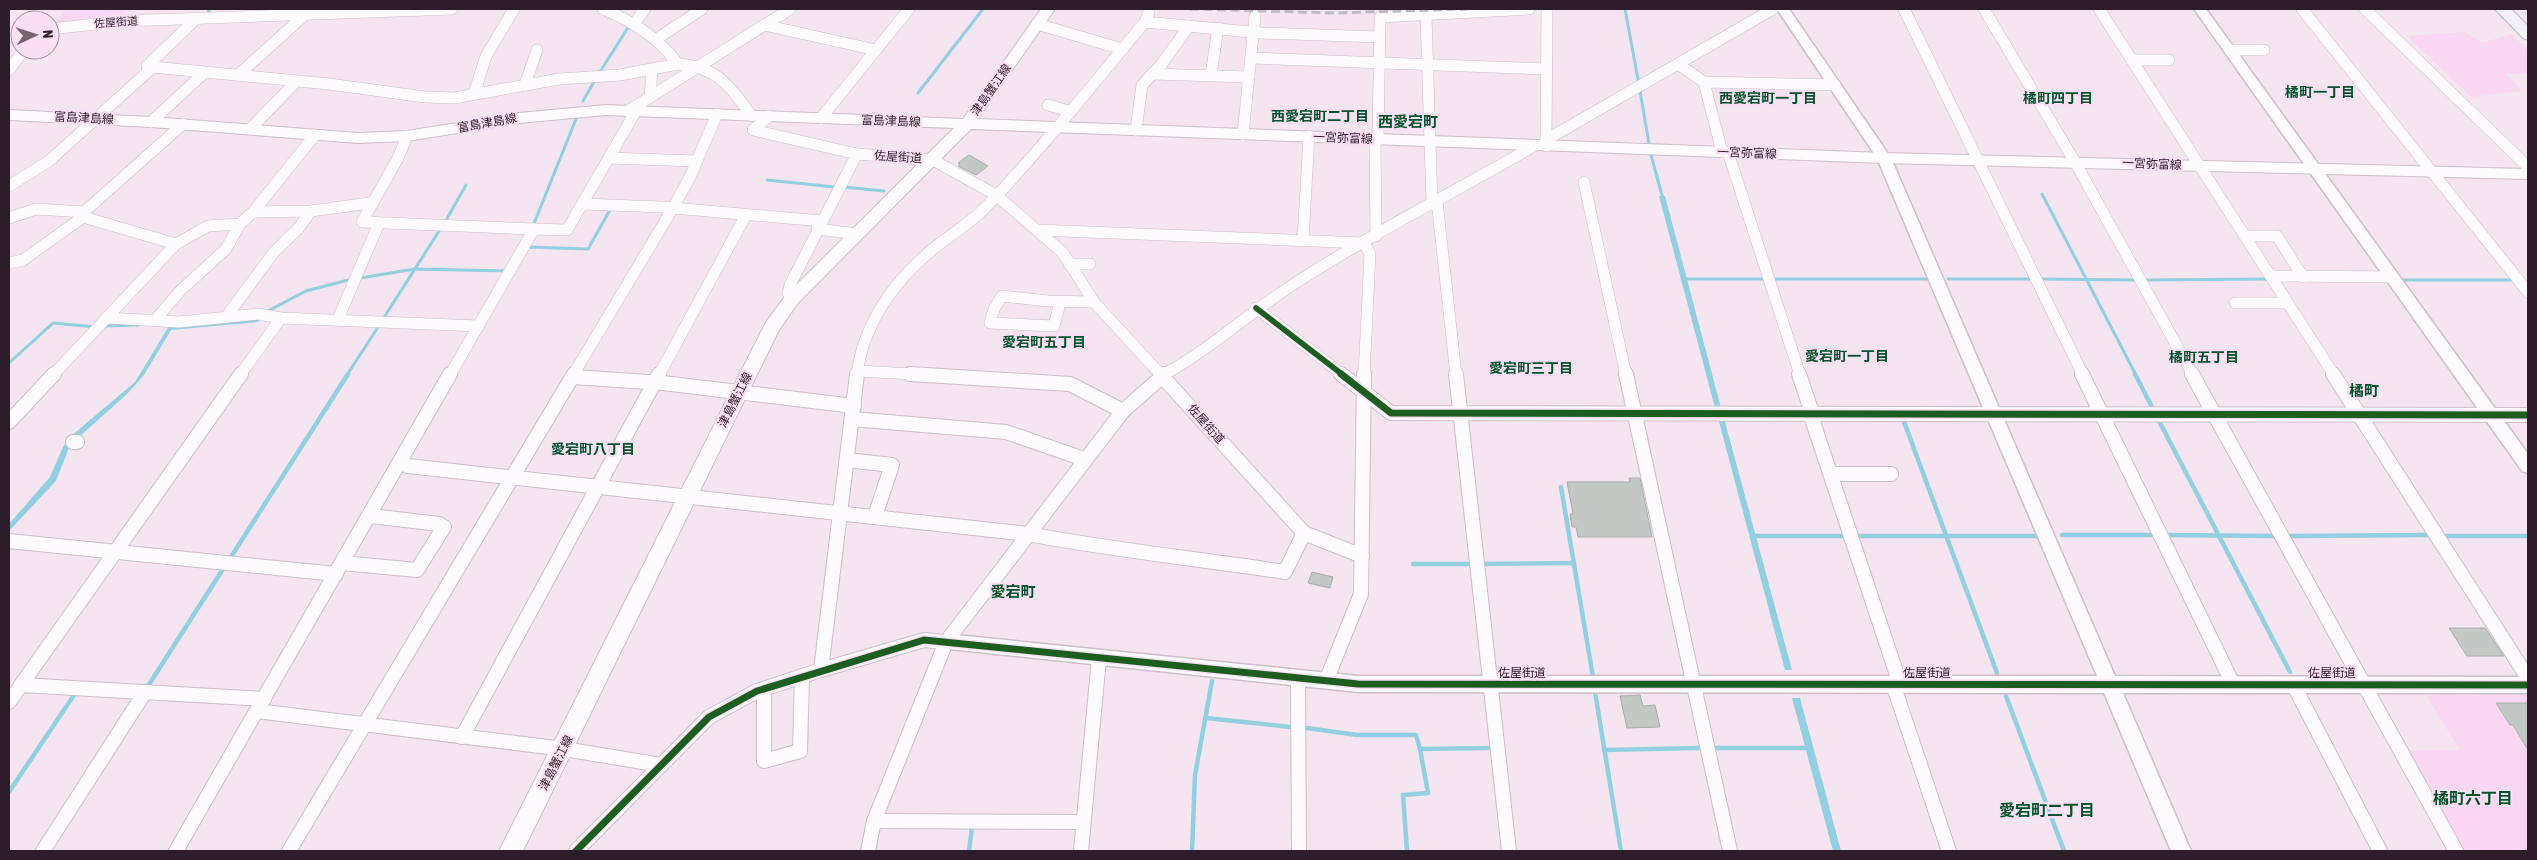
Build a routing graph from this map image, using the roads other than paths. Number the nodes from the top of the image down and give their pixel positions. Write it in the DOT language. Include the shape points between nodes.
graph roads {
  1 [pos="132,9"];
  2 [pos="402,9"];
  3 [pos="452,9"];
  4 [pos="514,9"];
  5 [pos="603,9"];
  6 [pos="644,9"];
  7 [pos="702,9"];
  8 [pos="790,9"];
  9 [pos="909,9"];
  10 [pos="1048,9"];
  11 [pos="1530,9"];
  12 [pos="1547,9"];
  13 [pos="1772,9"];
  14 [pos="1783,9"];
  15 [pos="1904,9"];
  16 [pos="1984,9"];
  17 [pos="2099,9"];
  18 [pos="2200,9"];
  19 [pos="2302,9"];
  20 [pos="2365,9"];
  21 [pos="2374,9"];
  22 [pos="2503,9"];
  23 [pos="285,11"];
  24 [pos="1149,12"];
  25 [pos="307,13"];
  26 [pos="1426,14"];
  27 [pos="1255,16"];
  28 [pos="197,18"];
  29 [pos="123,21"];
  30 [pos="1145,22"];
  31 [pos="634,24"];
  32 [pos="1037,24"];
  33 [pos="764,25"];
  34 [pos="1189,26"];
  35 [pos="60,28"];
  36 [pos="1218,28"];
  37 [pos="2525,29"];
  38 [pos="1254,31"];
  39 [pos="1379,37"];
  40 [pos="658,38"];
  41 [pos="1122,49"];
  42 [pos="537,50"];
  43 [pos="876,50"];
  44 [pos="2230,50"];
  45 [pos="2264,50"];
  46 [pos="1251,58"];
  47 [pos="2132,60"];
  48 [pos="2169,60"];
  49 [pos="1379,63"];
  50 [pos="678,64"];
  51 [pos="1678,64"];
  52 [pos="698,66"];
  53 [pos="1429,66"];
  54 [pos="153,67"];
  55 [pos="1546,69"];
  56 [pos="652,70"];
  57 [pos="203,74"];
  58 [pos="1152,74"];
  59 [pos="238,75"];
  60 [pos="1212,75"];
  61 [pos="1249,76"];
  62 [pos="297,81"];
  63 [pos="1704,82"];
  64 [pos="525,85"];
  65 [pos="1835,85"];
  66 [pos="474,94"];
  67 [pos="650,97"];
  68 [pos="1048,105"];
  69 [pos="632,111"];
  70 [pos="1069,111"];
  71 [pos="717,114"];
  72 [pos="9,115"];
  73 [pos="751,115"];
  74 [pos="769,116"];
  75 [pos="821,118"];
  76 [pos="95,119"];
  77 [pos="152,122"];
  78 [pos="183,124"];
  79 [pos="967,124"];
  80 [pos="1054,127"];
  81 [pos="250,129"];
  82 [pos="1136,130"];
  83 [pos="1243,134"];
  84 [pos="315,135"];
  85 [pos="407,136"];
  86 [pos="1310,136"];
  87 [pos="1378,139"];
  88 [pos="1430,141"];
  89 [pos="1542,144"];
  90 [pos="1725,152"];
  91 [pos="857,154"];
  92 [pos="2528,156"];
  93 [pos="609,158"];
  94 [pos="1884,158"];
  95 [pos="932,160"];
  96 [pos="1976,160"];
  97 [pos="696,161"];
  98 [pos="2075,162"];
  99 [pos="2200,166"];
  100 [pos="2528,167"];
  101 [pos="2314,169"];
  102 [pos="2432,171"];
  103 [pos="2528,174"];
  104 [pos="1584,182"];
  105 [pos="9,186"];
  106 [pos="996,195"];
  107 [pos="370,203"];
  108 [pos="1434,203"];
  109 [pos="582,204"];
  110 [pos="673,208"];
  111 [pos="311,211"];
  112 [pos="253,212"];
  113 [pos="83,215"];
  114 [pos="746,215"];
  115 [pos="9,218"];
  116 [pos="379,223"];
  117 [pos="240,224"];
  118 [pos="819,225"];
  119 [pos="534,229"];
  120 [pos="1038,230"];
  121 [pos="858,234"];
  122 [pos="1376,236"];
  123 [pos="2246,236"];
  124 [pos="1303,240"];
  125 [pos="1364,243"];
  126 [pos="176,244"];
  127 [pos="9,263"];
  128 [pos="1069,264"];
  129 [pos="1090,264"];
  130 [pos="2271,276"];
  131 [pos="2303,277"];
  132 [pos="2392,277"];
  133 [pos="2528,292"];
  134 [pos="792,299"];
  135 [pos="1094,302"];
  136 [pos="2235,302"];
  137 [pos="2287,302"];
  138 [pos="1060,303"];
  139 [pos="1256,308"];
  140 [pos="108,318"];
  141 [pos="226,318"];
  142 [pos="281,318"];
  143 [pos="156,319"];
  144 [pos="338,319"];
  145 [pos="479,326"];
  146 [pos="858,371"];
  147 [pos="1162,376"];
  148 [pos="573,377"];
  149 [pos="655,384"];
  150 [pos="1365,391"];
  151 [pos="739,393"];
  152 [pos="1123,411"];
  153 [pos="853,412"];
  154 [pos="1460,412"];
  155 [pos="1633,413"];
  156 [pos="1811,413"];
  157 [pos="1992,413"];
  158 [pos="2100,413"];
  159 [pos="2214,413"];
  160 [pos="2358,414"];
  161 [pos="2491,414"];
  162 [pos="2528,414"];
  163 [pos="9,421"];
  164 [pos="1084,459"];
  165 [pos="847,460"];
  166 [pos="401,463"];
  167 [pos="2528,466"];
  168 [pos="1831,474"];
  169 [pos="1891,474"];
  170 [pos="512,478"];
  171 [pos="599,488"];
  172 [pos="686,497"];
  173 [pos="840,512"];
  174 [pos="371,516"];
  175 [pos="875,516"];
  176 [pos="1304,533"];
  177 [pos="1028,534"];
  178 [pos="9,541"];
  179 [pos="114,552"];
  180 [pos="1362,556"];
  181 [pos="339,568"];
  182 [pos="946,642"];
  183 [pos="1099,658"];
  184 [pos="821,670"];
  185 [pos="802,676"];
  186 [pos="1298,678"];
  187 [pos="2528,678"];
  188 [pos="1326,681"];
  189 [pos="1491,684"];
  190 [pos="1693,684"];
  191 [pos="1897,684"];
  192 [pos="2110,684"];
  193 [pos="2233,684"];
  194 [pos="2293,684"];
  195 [pos="2363,684"];
  196 [pos="21,685"];
  197 [pos="2528,685"];
  198 [pos="764,689"];
  199 [pos="145,692"];
  200 [pos="9,702"];
  201 [pos="260,705"];
  202 [pos="365,724"];
  203 [pos="462,737"];
  204 [pos="564,749"];
  205 [pos="662,765"];
  206 [pos="874,821"];
  207 [pos="1083,822"];
  208 [pos="582,849"];
  209 [pos="43,851"];
  210 [pos="176,851"];
  211 [pos="289,851"];
  212 [pos="511,851"];
  213 [pos="868,851"];
  214 [pos="1081,851"];
  215 [pos="1300,851"];
  216 [pos="1509,851"];
  217 [pos="1730,851"];
  218 [pos="1949,851"];
  219 [pos="2181,851"];
  220 [pos="2380,851"];
  221 [pos="2456,851"];
  1 -- 29 [label="street"];
  2 -- 3 [label="street, 佐屋街道"];
  2 -- 25 [label="street, 佐屋街道"];
  4 -- 66 [label="street" via="486,56"];
  5 -- 31 [label="street"];
  6 -- 31 [label="street"];
  7 -- 40 [label="street"];
  8 -- 33 [label="street"];
  9 -- 43 [label="street"];
  10 -- 32 [label="main road, 津島蟹江線"];
  11 -- 26 [label="street"];
  12 -- 55 [label="street"];
  13 -- 51 [label="street"];
  14 -- 65 [label="street"];
  15 -- 96 [label="street"];
  16 -- 98 [label="street"];
  17 -- 47 [label="street"];
  18 -- 44 [label="street"];
  19 -- 102 [label="street"];
  20 -- 100 [label="street"];
  21 -- 92 [label="street"];
  22 -- 37 [label="main road"];
  23 -- 25 [label="street, 佐屋街道"];
  23 -- 28 [label="street, 佐屋街道"];
  24 -- 30 [label="street"];
  25 -- 59 [label="street"];
  26 -- 39 [label="street" via="1380,17"];
  26 -- 53 [label="street"];
  27 -- 38 [label="street"];
  28 -- 29 [label="street, 佐屋街道"];
  28 -- 54 [label="street" via="147,66"];
  29 -- 35 [label="street, 佐屋街道"];
  30 -- 34 [label="street"];
  30 -- 41 [label="street"];
  31 -- 40 [label="street"];
  32 -- 41 [label="street"];
  32 -- 79 [label="main road, 津島蟹江線"];
  33 -- 43 [label="street"];
  33 -- 52 [label="street"];
  34 -- 36 [label="street"];
  34 -- 58 [label="street"];
  36 -- 38 [label="street"];
  36 -- 60 [label="street"];
  38 -- 39 [label="street"];
  38 -- 46 [label="street"];
  39 -- 49 [label="street"];
  40 -- 50 [label="street"];
  41 -- 70 [label="street"];
  42 -- 64 [label="street"];
  43 -- 75 [label="street"];
  44 -- 45 [label="street"];
  44 -- 101 [label="street"];
  46 -- 49 [label="street"];
  46 -- 61 [label="street"];
  47 -- 48 [label="street"];
  47 -- 99 [label="street"];
  49 -- 53 [label="street"];
  49 -- 87 [label="street"];
  50 -- 52 [label="street"];
  50 -- 56 [label="street"];
  51 -- 63 [label="street"];
  51 -- 89 [label="street"];
  52 -- 67 [label="street"];
  52 -- 73 [label="street" via="724,78"];
  53 -- 55 [label="street"];
  53 -- 88 [label="street"];
  54 -- 57 [label="street"];
  54 -- 76 [label="street"];
  55 -- 89 [label="street"];
  56 -- 64 [label="street"];
  56 -- 67 [label="street"];
  57 -- 59 [label="street"];
  57 -- 77 [label="street"];
  58 -- 60 [label="street"];
  58 -- 82 [label="street" via="1142,84"];
  59 -- 62 [label="street"];
  60 -- 61 [label="street"];
  61 -- 83 [label="street"];
  62 -- 66 [label="street" via="425,97 454,98"];
  62 -- 81 [label="street"];
  63 -- 65 [label="street"];
  63 -- 90 [label="street"];
  64 -- 66 [label="street"];
  65 -- 94 [label="street"];
  67 -- 69 [label="street"];
  68 -- 70 [label="street"];
  69 -- 71 [label="main road, 富島津島線"];
  69 -- 85 [label="main road, 富島津島線" via="556,113"];
  69 -- 93 [label="street"];
  70 -- 80 [label="street"];
  71 -- 73 [label="main road, 富島津島線"];
  71 -- 97 [label="street"];
  72 -- 76 [label="main road, 富島津島線"];
  73 -- 74 [label="main road, 富島津島線"];
  74 -- 75 [label="main road, 富島津島線"];
  74 -- 91 [label="street, 佐屋街道" via="753,130"];
  75 -- 79 [label="main road, 富島津島線"];
  76 -- 77 [label="main road, 富島津島線"];
  76 -- 105 [label="street" via="49,161"];
  77 -- 78 [label="main road, 富島津島線"];
  78 -- 81 [label="main road, 富島津島線"];
  78 -- 113 [label="street"];
  79 -- 80 [label="main road, 一宮弥富線"];
  79 -- 95 [label="main road, 津島蟹江線"];
  80 -- 82 [label="main road, 一宮弥富線"];
  80 -- 106 [label="street"];
  81 -- 84 [label="main road, 富島津島線"];
  82 -- 83 [label="main road, 一宮弥富線"];
  83 -- 86 [label="main road, 一宮弥富線"];
  84 -- 85 [label="main road, 富島津島線" via="358,138"];
  84 -- 112 [label="street"];
  85 -- 107 [label="street" via="403,150"];
  86 -- 87 [label="main road, 一宮弥富線"];
  86 -- 124 [label="street"];
  87 -- 88 [label="main road, 一宮弥富線"];
  87 -- 122 [label="street" via="1375,144"];
  88 -- 89 [label="main road, 一宮弥富線"];
  88 -- 108 [label="street"];
  89 -- 90 [label="main road, 一宮弥富線"];
  89 -- 108 [label="street"];
  90 -- 94 [label="main road, 一宮弥富線"];
  90 -- 156 [label="street"];
  91 -- 95 [label="street, 佐屋街道"];
  91 -- 118 [label="street"];
  93 -- 97 [label="street"];
  93 -- 109 [label="street"];
  94 -- 96 [label="main road, 一宮弥富線"];
  94 -- 157 [label="street"];
  95 -- 106 [label="street, 佐屋街道"];
  95 -- 121 [label="main road, 津島蟹江線"];
  96 -- 98 [label="main road, 一宮弥富線"];
  96 -- 158 [label="street"];
  97 -- 110 [label="street"];
  98 -- 99 [label="main road, 一宮弥富線"];
  98 -- 159 [label="street"];
  99 -- 101 [label="main road, 一宮弥富線"];
  99 -- 123 [label="street"];
  101 -- 102 [label="main road, 一宮弥富線"];
  101 -- 132 [label="street"];
  102 -- 103 [label="main road, 一宮弥富線"];
  102 -- 133 [label="street"];
  104 -- 155 [label="street"];
  106 -- 120 [label="street, 佐屋街道"];
  106 -- 146 [label="street" via="981,211 912,266 891,291 862,349"];
  107 -- 111 [label="street"];
  107 -- 116 [label="street" via="362,222"];
  108 -- 122 [label="street"];
  108 -- 154 [label="street"];
  109 -- 110 [label="street"];
  109 -- 119 [label="street" via="567,230"];
  110 -- 114 [label="street"];
  110 -- 148 [label="street"];
  111 -- 112 [label="street"];
  111 -- 141 [label="street" via="274,252"];
  112 -- 117 [label="street"];
  113 -- 115 [label="street" via="44,208"];
  113 -- 126 [label="street"];
  113 -- 127 [label="street" via="23,260"];
  114 -- 118 [label="street"];
  114 -- 149 [label="street"];
  116 -- 119 [label="street"];
  116 -- 144 [label="street"];
  117 -- 126 [label="street" via="208,226"];
  117 -- 143 [label="street" via="226,249 181,290"];
  118 -- 121 [label="street"];
  118 -- 134 [label="street" via="790,285 788,293"];
  119 -- 145 [label="street"];
  120 -- 124 [label="street"];
  120 -- 128 [label="street, 佐屋街道" via="1063,253"];
  121 -- 134 [label="main road, 津島蟹江線"];
  122 -- 125 [label="street"];
  123 -- 130 [label="street"];
  123 -- 131 [label="street" via="2277,236"];
  124 -- 125 [label="street"];
  125 -- 139 [label="street"];
  125 -- 150 [label="street" via="1370,254"];
  126 -- 140 [label="street"];
  128 -- 129 [label="street"];
  128 -- 135 [label="street, 佐屋街道"];
  130 -- 131 [label="street"];
  130 -- 137 [label="street"];
  131 -- 132 [label="street"];
  132 -- 161 [label="street"];
  134 -- 151 [label="main road, 津島蟹江線" via="772,326"];
  135 -- 138 [label="street"];
  135 -- 147 [label="street, 佐屋街道"];
  136 -- 137 [label="street"];
  137 -- 160 [label="street"];
  138 -- 138 [label="street" via="1002,296 990,323 1054,326"];
  139 -- 147 [label="street" via="1187,362"];
  139 -- 150 [label="street"];
  140 -- 143 [label="street"];
  140 -- 163 [label="street"];
  141 -- 142 [label="street" via="262,315"];
  141 -- 143 [label="street" via="177,325"];
  142 -- 144 [label="street"];
  142 -- 179 [label="street"];
  144 -- 145 [label="street"];
  145 -- 166 [label="street"];
  146 -- 152 [label="street" via="1070,384"];
  146 -- 153 [label="street"];
  147 -- 152 [label="street"];
  147 -- 176 [label="street, 佐屋街道"];
  148 -- 149 [label="street"];
  148 -- 170 [label="street"];
  149 -- 151 [label="street"];
  149 -- 171 [label="street"];
  150 -- 154 [label="street" via="1391,413"];
  150 -- 180 [label="street"];
  151 -- 153 [label="street"];
  151 -- 172 [label="main road, 津島蟹江線"];
  152 -- 164 [label="street"];
  153 -- 164 [label="street" via="1006,432"];
  153 -- 165 [label="street"];
  154 -- 155 [label="street"];
  154 -- 189 [label="street"];
  155 -- 156 [label="street"];
  155 -- 190 [label="street"];
  156 -- 157 [label="street"];
  156 -- 168 [label="street"];
  157 -- 158 [label="street"];
  157 -- 192 [label="street"];
  158 -- 159 [label="street"];
  158 -- 193 [label="street"];
  159 -- 160 [label="street"];
  159 -- 195 [label="street"];
  160 -- 161 [label="street"];
  160 -- 187 [label="street"];
  161 -- 162 [label="street"];
  161 -- 167 [label="street"];
  164 -- 177 [label="street"];
  165 -- 173 [label="street"];
  165 -- 175 [label="street" via="892,465"];
  166 -- 170 [label="street"];
  166 -- 174 [label="street"];
  168 -- 169 [label="street"];
  168 -- 191 [label="street"];
  170 -- 171 [label="street"];
  170 -- 202 [label="street"];
  171 -- 172 [label="street"];
  171 -- 203 [label="street"];
  172 -- 173 [label="street"];
  172 -- 204 [label="main road, 津島蟹江線"];
  173 -- 175 [label="street"];
  173 -- 184 [label="street"];
  174 -- 181 [label="street"];
  174 -- 181 [label="street" via="444,527 417,570"];
  175 -- 177 [label="street"];
  176 -- 177 [label="street" via="1285,572 1151,552 1106,549"];
  176 -- 180 [label="street, 佐屋街道"];
  177 -- 182 [label="street"];
  178 -- 179 [label="street"];
  179 -- 181 [label="street"];
  179 -- 196 [label="street"];
  180 -- 188 [label="street" via="1361,594"];
  181 -- 201 [label="street"];
  182 -- 183 [label="street, 佐屋街道"];
  182 -- 184 [label="street" via="924,640"];
  182 -- 206 [label="street"];
  183 -- 186 [label="street, 佐屋街道"];
  183 -- 207 [label="street"];
  184 -- 185 [label="street"];
  185 -- 198 [label="street"];
  185 -- 198 [label="street" via="800,751 764,761"];
  186 -- 188 [label="street, 佐屋街道"];
  186 -- 215 [label="street"];
  188 -- 189 [label="street, 佐屋街道"];
  189 -- 190 [label="street, 佐屋街道"];
  189 -- 216 [label="street"];
  190 -- 191 [label="street, 佐屋街道"];
  190 -- 217 [label="street"];
  191 -- 192 [label="street, 佐屋街道"];
  191 -- 218 [label="street"];
  192 -- 193 [label="street, 佐屋街道"];
  192 -- 219 [label="street"];
  193 -- 194 [label="street, 佐屋街道"];
  194 -- 195 [label="street, 佐屋街道"];
  194 -- 220 [label="street"];
  195 -- 197 [label="street, 佐屋街道"];
  195 -- 221 [label="street"];
  196 -- 199 [label="street"];
  196 -- 200 [label="street"];
  198 -- 205 [label="street" via="709,716"];
  199 -- 201 [label="street"];
  199 -- 209 [label="street"];
  201 -- 202 [label="street"];
  201 -- 210 [label="street"];
  202 -- 203 [label="street"];
  202 -- 211 [label="street"];
  203 -- 204 [label="street"];
  204 -- 205 [label="street"];
  204 -- 212 [label="main road, 津島蟹江線"];
  205 -- 208 [label="street"];
  206 -- 207 [label="street"];
  206 -- 213 [label="street"];
  207 -- 214 [label="street"];
}
